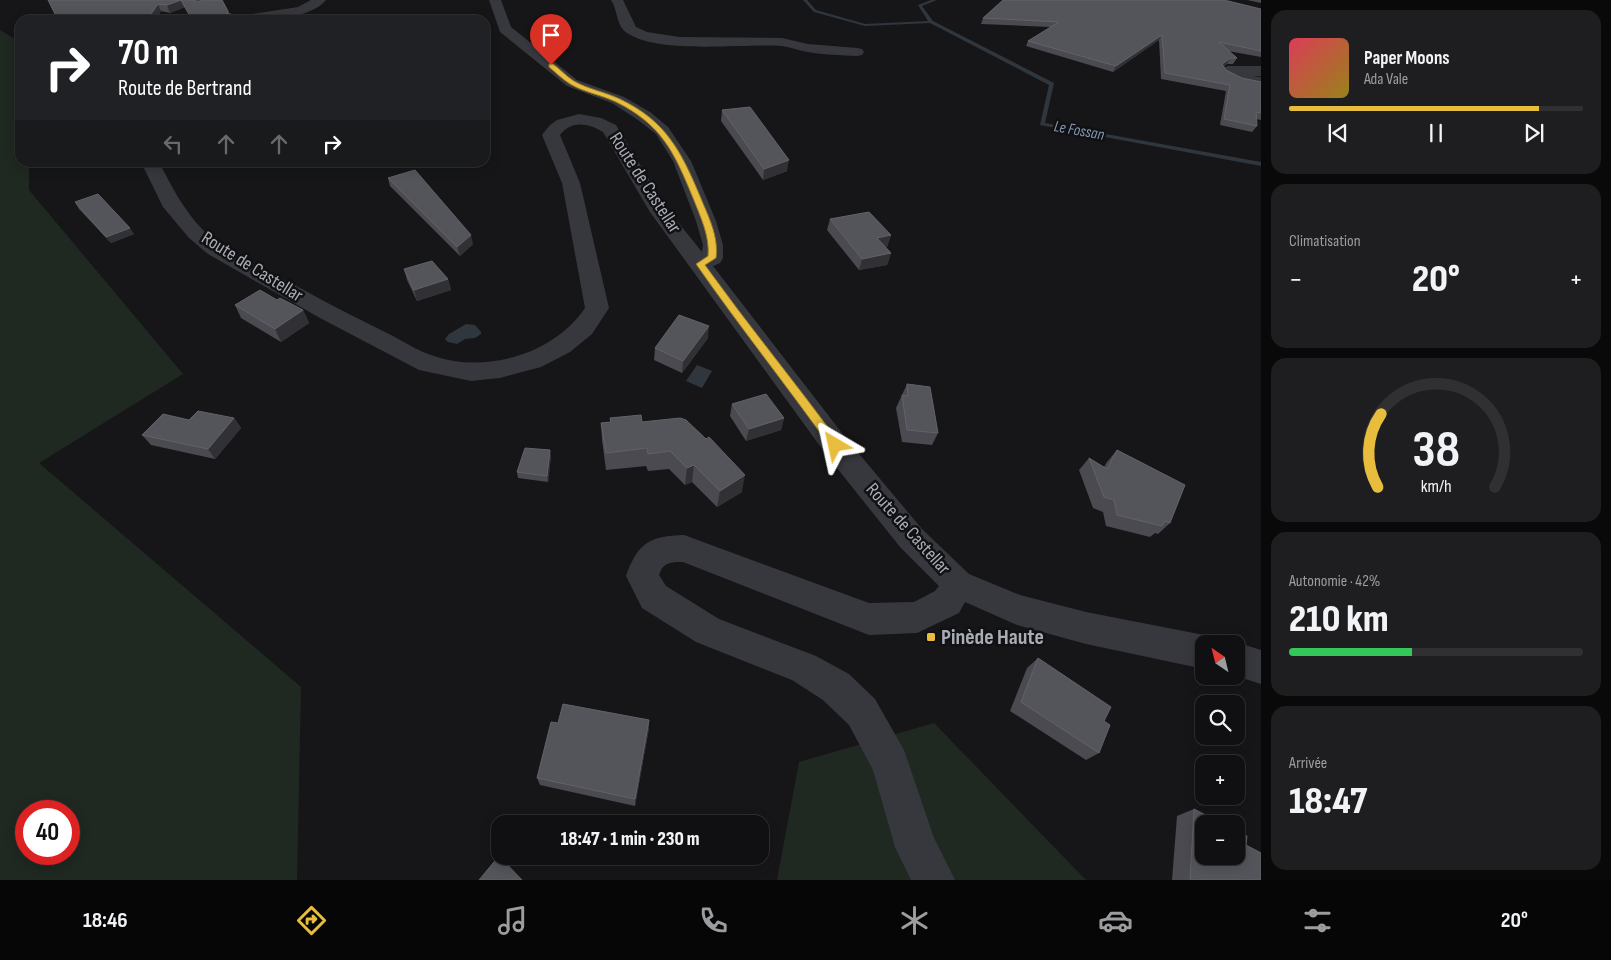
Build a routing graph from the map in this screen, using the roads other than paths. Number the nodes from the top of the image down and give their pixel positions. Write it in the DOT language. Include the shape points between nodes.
graph roads {
  1 [pos="320,0"];
  2 [pos="495,0"];
  3 [pos="618,0"];
  4 [pos="270,15"];
  5 [pos="857,52"];
  6 [pos="1261,71"];
  7 [pos="1261,82"];
  8 [pos="152,167"];
  9 [pos="700,264"];
  10 [pos="958,584"];
  11 [pos="1195,650"];
  12 [pos="1245,662"];
  13 [pos="1261,667"];
  14 [pos="934,880"];
  1 -- 4 [label="street" via="302,10"];
  2 -- 9 [label="street" via="505,29 572,83 618,100 662,131 682,161 714,245 712,258"];
  3 -- 5 [label="street" via="624,21 631,30 643,36 671,40 780,42"];
  6 -- 7 [label="street" via="1228,71 1238,77"];
  8 -- 9 [label="street, Route de Castellar" via="170,203 196,234 215,250 428,364 471,372 532,361 561,346 584,328 597,308 571,183 551,135 562,123 591,120 602,122 610,129 657,208"];
  9 -- 10 [label="street, Route de Castellar" via="841,453 911,538"];
  10 -- 11 [label="street, Route de Castellar" via="1017,610"];
  10 -- 14 [label="street" via="947,602 917,617 869,619 684,548 661,549 646,560 642,576 654,596 708,631 804,668 836,687 862,712 890,764 916,848"];
  12 -- 13 [label="street"];
}
